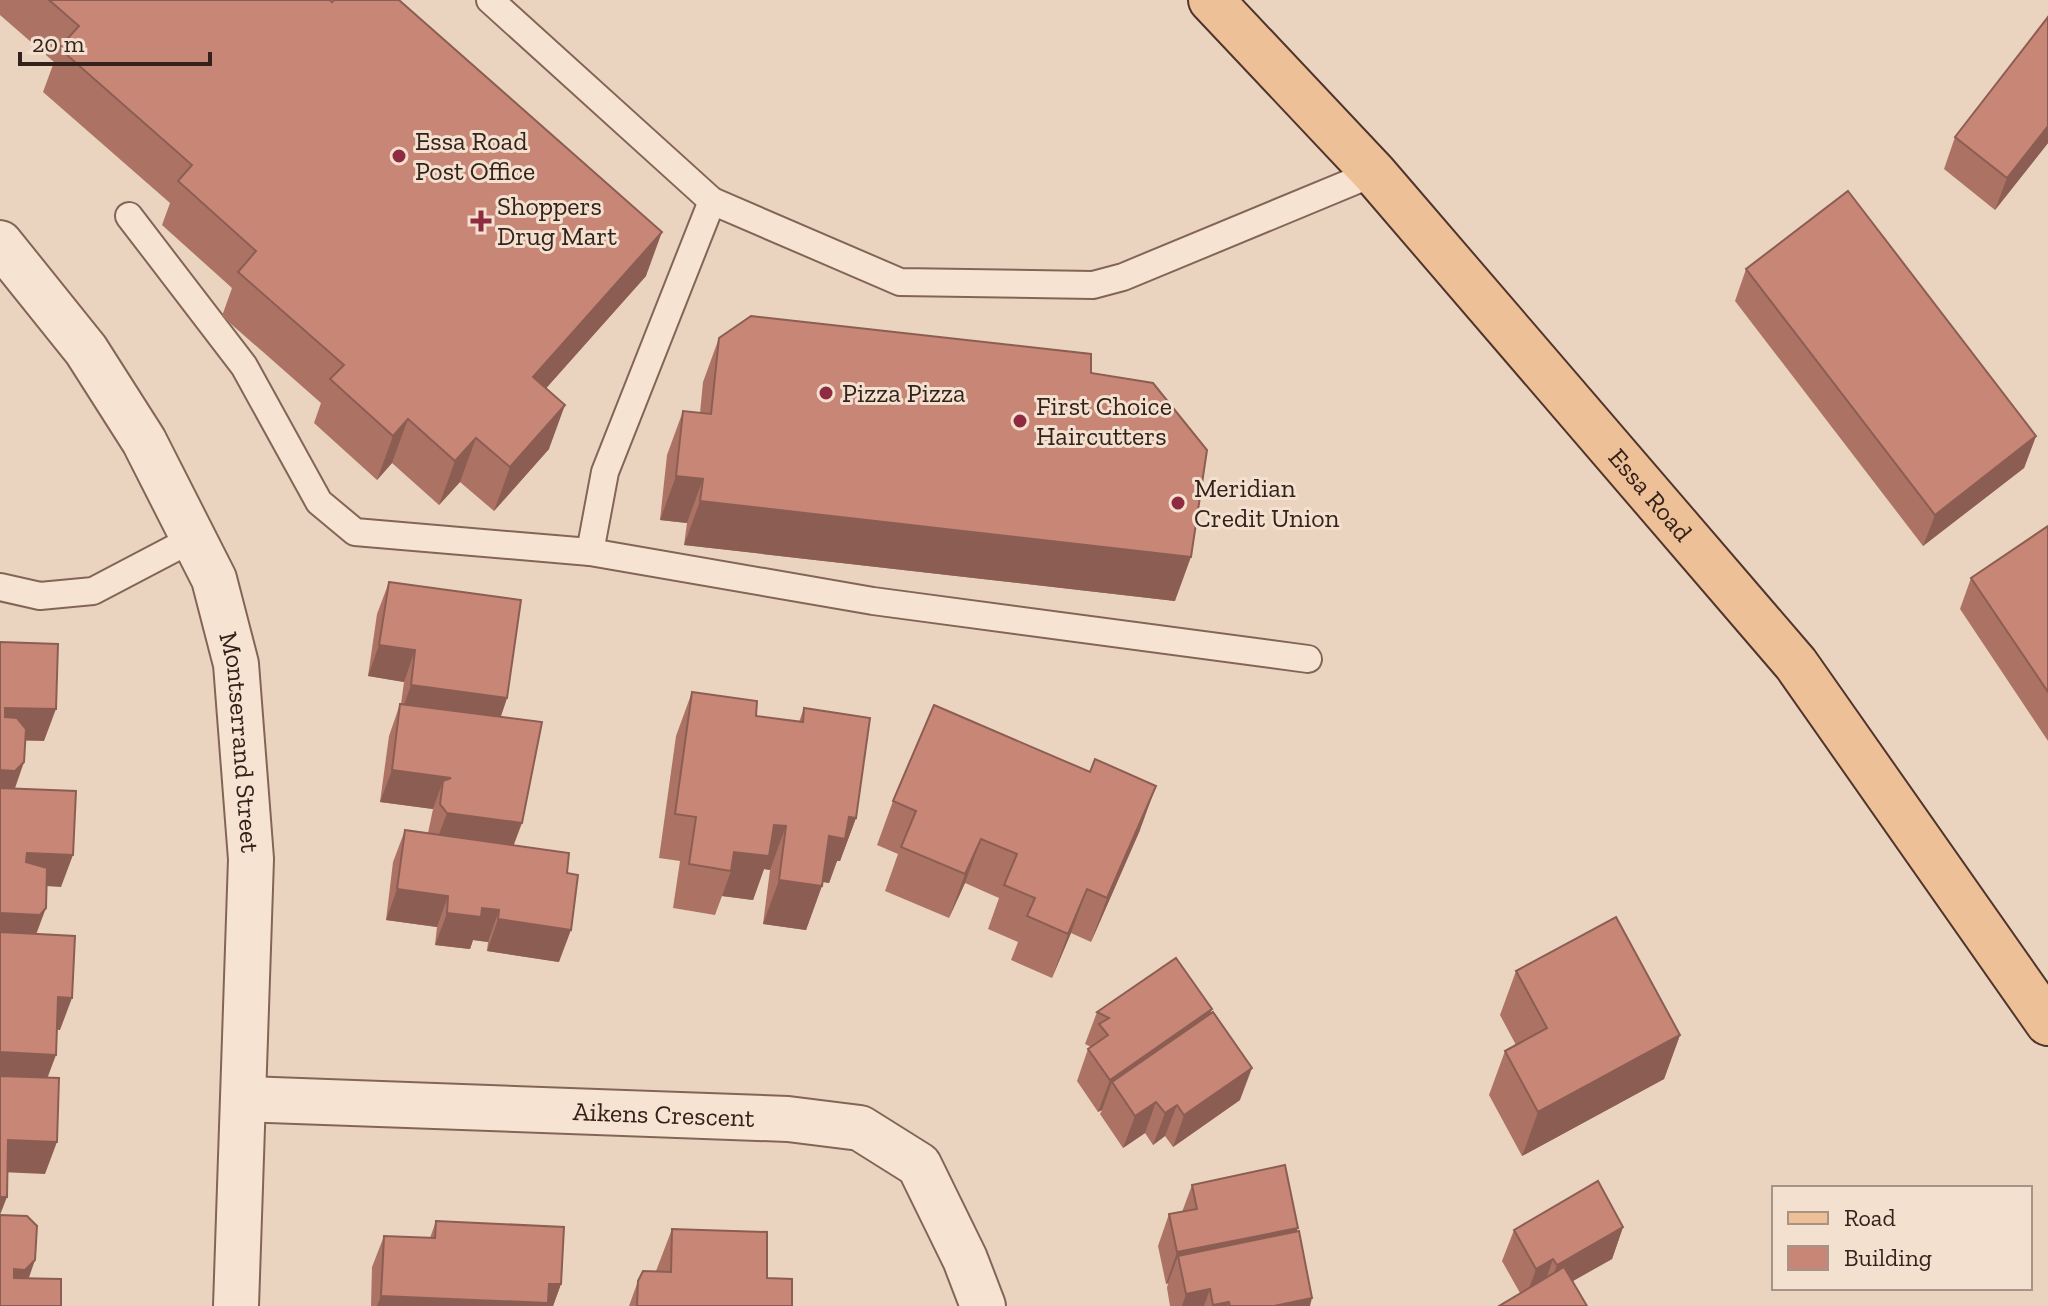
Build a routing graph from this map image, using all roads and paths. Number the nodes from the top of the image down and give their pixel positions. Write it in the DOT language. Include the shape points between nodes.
graph roads {
  1 [pos="490,0"];
  2 [pos="1211,0"];
  3 [pos="1374,173"];
  4 [pos="712,201"];
  5 [pos="129,216"];
  6 [pos="0,243"];
  7 [pos="194,538"];
  8 [pos="590,552"];
  9 [pos="0,587"];
  10 [pos="1308,659"];
  11 [pos="2048,1023"];
  12 [pos="244,1099"];
  13 [pos="236,1306"];
  14 [pos="983,1306"];
  1 -- 4 [label="lane"];
  2 -- 3 [label="main road, Essa Road"];
  3 -- 4 [label="lane" via="1093,285 900,282"];
  3 -- 11 [label="main road, Essa Road" via="1796,664"];
  4 -- 8 [label="lane" via="605,472"];
  5 -- 8 [label="lane" via="244,366 319,502 355,532"];
  6 -- 7 [label="street, Montserrand Street" via="86,350 144,441"];
  7 -- 9 [label="lane" via="93,591 40,596"];
  7 -- 12 [label="street, Montserrand Street" via="214,579 236,664 251,859"];
  8 -- 10 [label="lane" via="873,601"];
  12 -- 13 [label="street, Montserrand Street"];
  12 -- 14 [label="street, Aikens Crescent" via="788,1119 860,1128 919,1165"];
}
